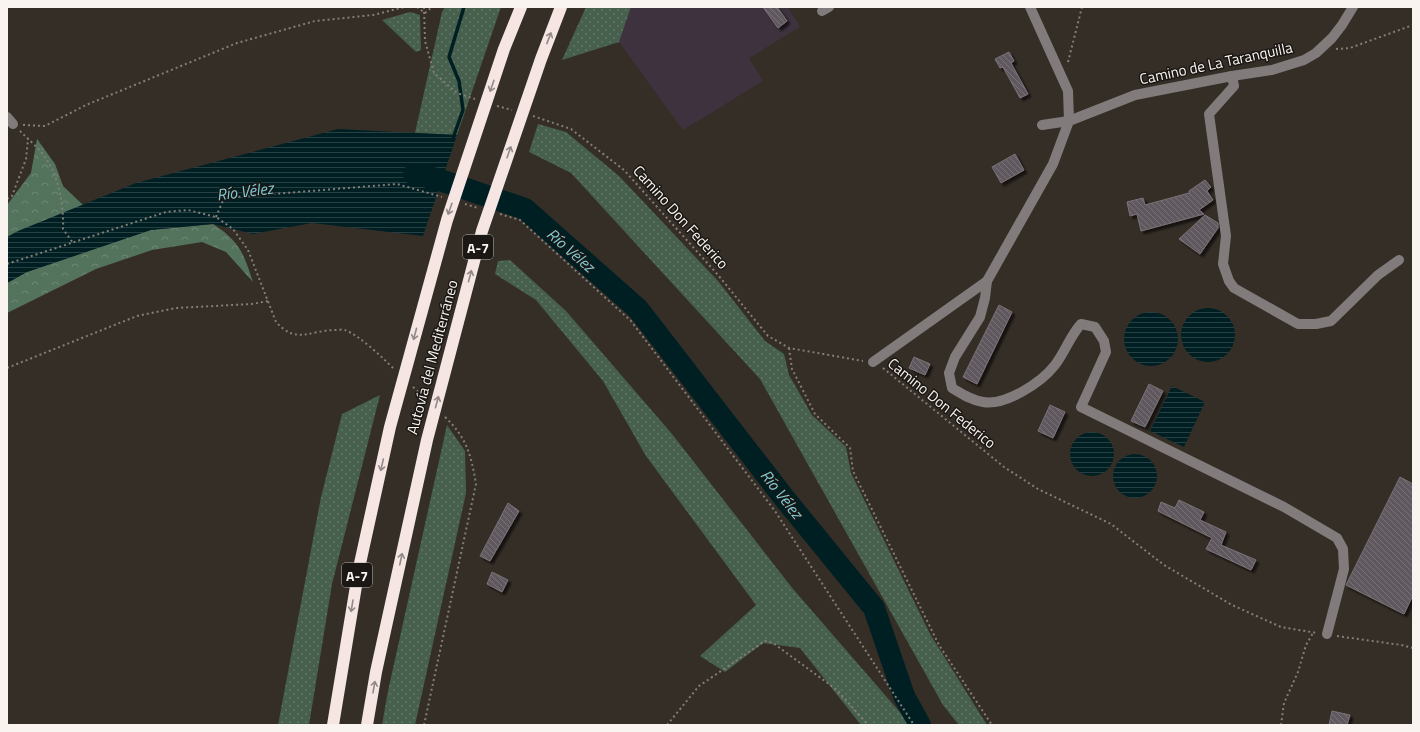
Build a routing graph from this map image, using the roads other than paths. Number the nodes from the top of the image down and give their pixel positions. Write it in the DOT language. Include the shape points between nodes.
graph roads {
  1 [pos="520,7"];
  2 [pos="1030,7"];
  3 [pos="1353,7"];
  4 [pos="560,10"];
  5 [pos="1232,76"];
  6 [pos="1069,121"];
  7 [pos="1042,126"];
  8 [pos="1398,260"];
  9 [pos="987,281"];
  10 [pos="873,362"];
  11 [pos="1327,634"];
  12 [pos="333,725"];
  13 [pos="367,725"];
  1 -- 12 [label="highway, Autovía del Mediterráneo / A-7, one-way" via="447,220 390,427 359,568"];
  2 -- 6 [label="street" via="1068,91"];
  3 -- 5 [label="street, Camino de La Taranquilla" via="1342,25 1324,45 1304,60 1272,70"];
  13 -- 4 [label="highway, Autovía del Mediterráneo / A-7, one-way" via="376,672 427,440 482,231"];
  5 -- 6 [label="street, Camino de La Taranquilla" via="1135,95"];
  5 -- 8 [label="street" via="1234,86 1209,114 1226,236 1223,264 1234,288 1298,324 1316,324 1332,321 1378,275"];
  6 -- 7 [label="street, Camino de La Taranquilla"];
  6 -- 9 [label="street" via="1053,164"];
  9 -- 10 [label="street"];
  9 -- 11 [label="street" via="980,317 955,357 949,373 952,388 964,396 984,403 1007,399 1042,379 1054,366 1073,332 1081,324 1095,327 1104,341 1106,352 1081,408 1284,507 1337,538 1343,549 1344,569"];
}
